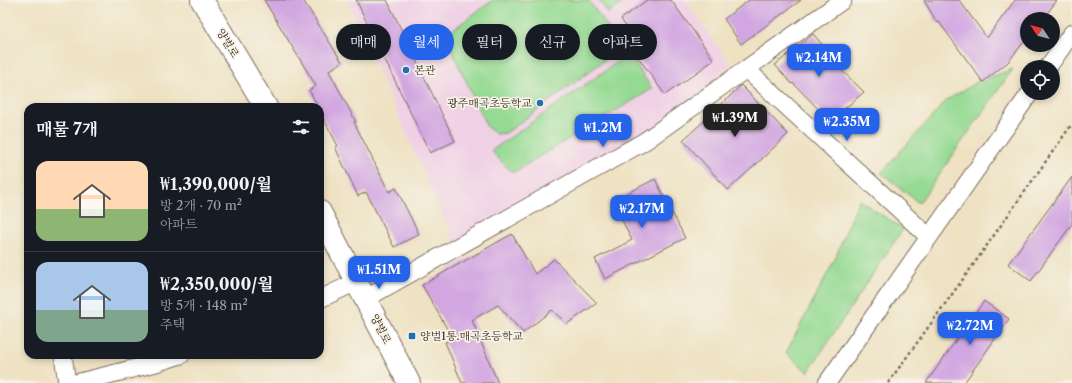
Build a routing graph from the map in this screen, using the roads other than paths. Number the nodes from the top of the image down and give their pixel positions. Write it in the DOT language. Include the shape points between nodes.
graph roads {
  1 [pos="202,0"];
  2 [pos="843,0"];
  3 [pos="1072,33"];
  4 [pos="1053,60"];
  5 [pos="746,69"];
  6 [pos="1025,100"];
  7 [pos="264,103"];
  8 [pos="324,220"];
  9 [pos="929,237"];
  10 [pos="361,290"];
  11 [pos="324,298"];
  12 [pos="64,359"];
  13 [pos="168,359"];
  14 [pos="67,383"];
  15 [pos="76,383"];
  16 [pos="409,383"];
  17 [pos="827,383"];
  1 -- 7 [label="street, 양벌로"];
  2 -- 5 [label="street"];
  3 -- 4 [label="street"];
  5 -- 9 [label="street"];
  5 -- 10 [label="street" via="645,141"];
  6 -- 9 [label="street"];
  8 -- 10 [label="street, 양벌로"];
  9 -- 17 [label="street"];
  10 -- 11 [label="street"];
  10 -- 16 [label="street, 양벌로"];
  12 -- 14 [label="street"];
  13 -- 15 [label="street"];
}
